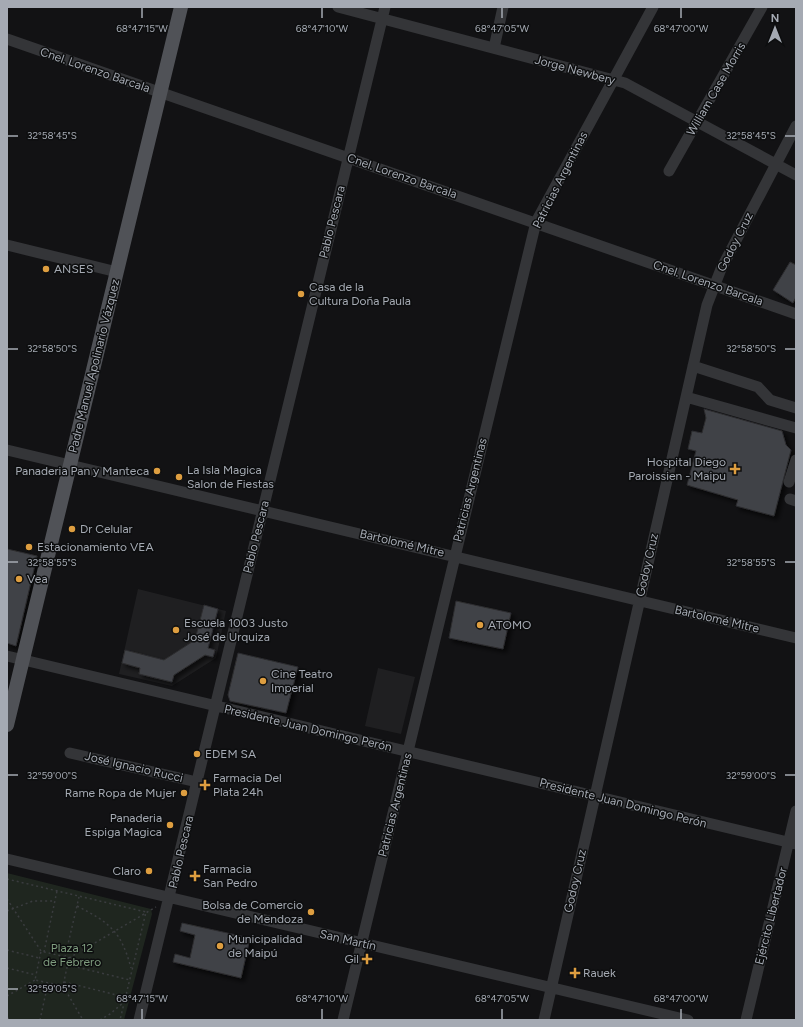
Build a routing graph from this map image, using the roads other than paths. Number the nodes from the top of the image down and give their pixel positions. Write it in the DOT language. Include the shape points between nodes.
graph roads {
  1 [pos="181,7"];
  2 [pos="338,7"];
  3 [pos="385,7"];
  4 [pos="504,7"];
  5 [pos="653,7"];
  6 [pos="762,7"];
  7 [pos="382,19"];
  8 [pos="7,39"];
  9 [pos="494,48"];
  10 [pos="613,79"];
  11 [pos="161,93"];
  12 [pos="698,121"];
  13 [pos="796,126"];
  14 [pos="348,157"];
  15 [pos="775,163"];
  16 [pos="669,171"];
  17 [pos="796,175"];
  18 [pos="536,222"];
  19 [pos="7,245"];
  20 [pos="117,272"];
  21 [pos="714,285"];
  22 [pos="796,314"];
  23 [pos="693,366"];
  24 [pos="686,398"];
  25 [pos="796,408"];
  26 [pos="796,428"];
  27 [pos="7,450"];
  28 [pos="796,460"];
  29 [pos="70,465"];
  30 [pos="789,482"];
  31 [pos="262,510"];
  32 [pos="454,556"];
  33 [pos="638,600"];
  34 [pos="796,638"];
  35 [pos="7,656"];
  36 [pos="23,660"];
  37 [pos="215,705"];
  38 [pos="7,725"];
  39 [pos="408,751"];
  40 [pos="70,753"];
  41 [pos="198,782"];
  42 [pos="594,795"];
  43 [pos="796,812"];
  44 [pos="792,843"];
  45 [pos="7,859"];
  46 [pos="170,898"];
  47 [pos="361,943"];
  48 [pos="551,987"];
  49 [pos="139,1020"];
  50 [pos="343,1020"];
  51 [pos="544,1020"];
  52 [pos="688,1020"];
  53 [pos="746,1020"];
  1 -- 11 [label="main road, Padre Manuel Apolinario Vázquez"];
  2 -- 7 [label="street, Jorge Newbery"];
  3 -- 7 [label="street, Pablo Pescara"];
  4 -- 9 [label="street"];
  5 -- 10 [label="street, Patricias Argentinas"];
  6 -- 12 [label="street, William Case Morris"];
  7 -- 9 [label="street, Jorge Newbery"];
  7 -- 14 [label="street, Pablo Pescara"];
  8 -- 11 [label="street, Cnel. Lorenzo Barcala"];
  9 -- 10 [label="street, Jorge Newbery"];
  10 -- 12 [label="street, Jorge Newbery" via="626,83"];
  10 -- 18 [label="street, Patricias Argentinas"];
  11 -- 14 [label="street, Cnel. Lorenzo Barcala"];
  11 -- 20 [label="main road, Padre Manuel Apolinario Vázquez"];
  12 -- 15 [label="street, Jorge Newbery"];
  12 -- 16 [label="street, William Case Morris"];
  13 -- 15 [label="street, Godoy Cruz"];
  14 -- 18 [label="street, Cnel. Lorenzo Barcala"];
  14 -- 31 [label="street, Pablo Pescara"];
  15 -- 17 [label="street, Jorge Newbery"];
  15 -- 21 [label="street, Godoy Cruz"];
  18 -- 21 [label="street, Cnel. Lorenzo Barcala"];
  18 -- 32 [label="street, Patricias Argentinas"];
  19 -- 20 [label="street"];
  20 -- 29 [label="main road, Padre Manuel Apolinario Vázquez"];
  21 -- 22 [label="street, Cnel. Lorenzo Barcala"];
  21 -- 23 [label="street, Godoy Cruz"];
  23 -- 24 [label="street, Godoy Cruz"];
  23 -- 25 [label="street" via="758,387 770,400"];
  24 -- 26 [label="street"];
  24 -- 33 [label="street, Godoy Cruz"];
  27 -- 29 [label="street, Bartolomé Mitre"];
  28 -- 30 [label="street"];
  29 -- 31 [label="street, Bartolomé Mitre"];
  29 -- 36 [label="main road, Padre Manuel Apolinario Vázquez"];
  31 -- 32 [label="street, Bartolomé Mitre"];
  31 -- 37 [label="street, Pablo Pescara"];
  32 -- 33 [label="street, Bartolomé Mitre"];
  32 -- 39 [label="street, Patricias Argentinas"];
  33 -- 34 [label="street, Bartolomé Mitre"];
  33 -- 42 [label="street, Godoy Cruz"];
  35 -- 36 [label="street, Presidente Juan Domingo Perón"];
  36 -- 37 [label="street, Presidente Juan Domingo Perón"];
  36 -- 38 [label="main road, Padre Manuel Apolinario Vázquez"];
  37 -- 39 [label="street, Presidente Juan Domingo Perón"];
  37 -- 41 [label="street, Pablo Pescara"];
  39 -- 42 [label="street, Presidente Juan Domingo Perón"];
  39 -- 47 [label="street, Patricias Argentinas"];
  40 -- 41 [label="street, José Ignacio Rucci"];
  41 -- 46 [label="street, Pablo Pescara"];
  42 -- 44 [label="street, Presidente Juan Domingo Perón"];
  42 -- 48 [label="street, Godoy Cruz"];
  43 -- 44 [label="street, Ejército Libertador"];
  44 -- 53 [label="street, Ejército Libertador"];
  45 -- 46 [label="street, San Martín"];
  46 -- 47 [label="street, San Martín"];
  46 -- 49 [label="street, Pablo Pescara"];
  47 -- 48 [label="street, San Martín"];
  47 -- 50 [label="street, Patricias Argentinas"];
  48 -- 51 [label="street, Godoy Cruz"];
  48 -- 52 [label="street, San Martín"];
}
